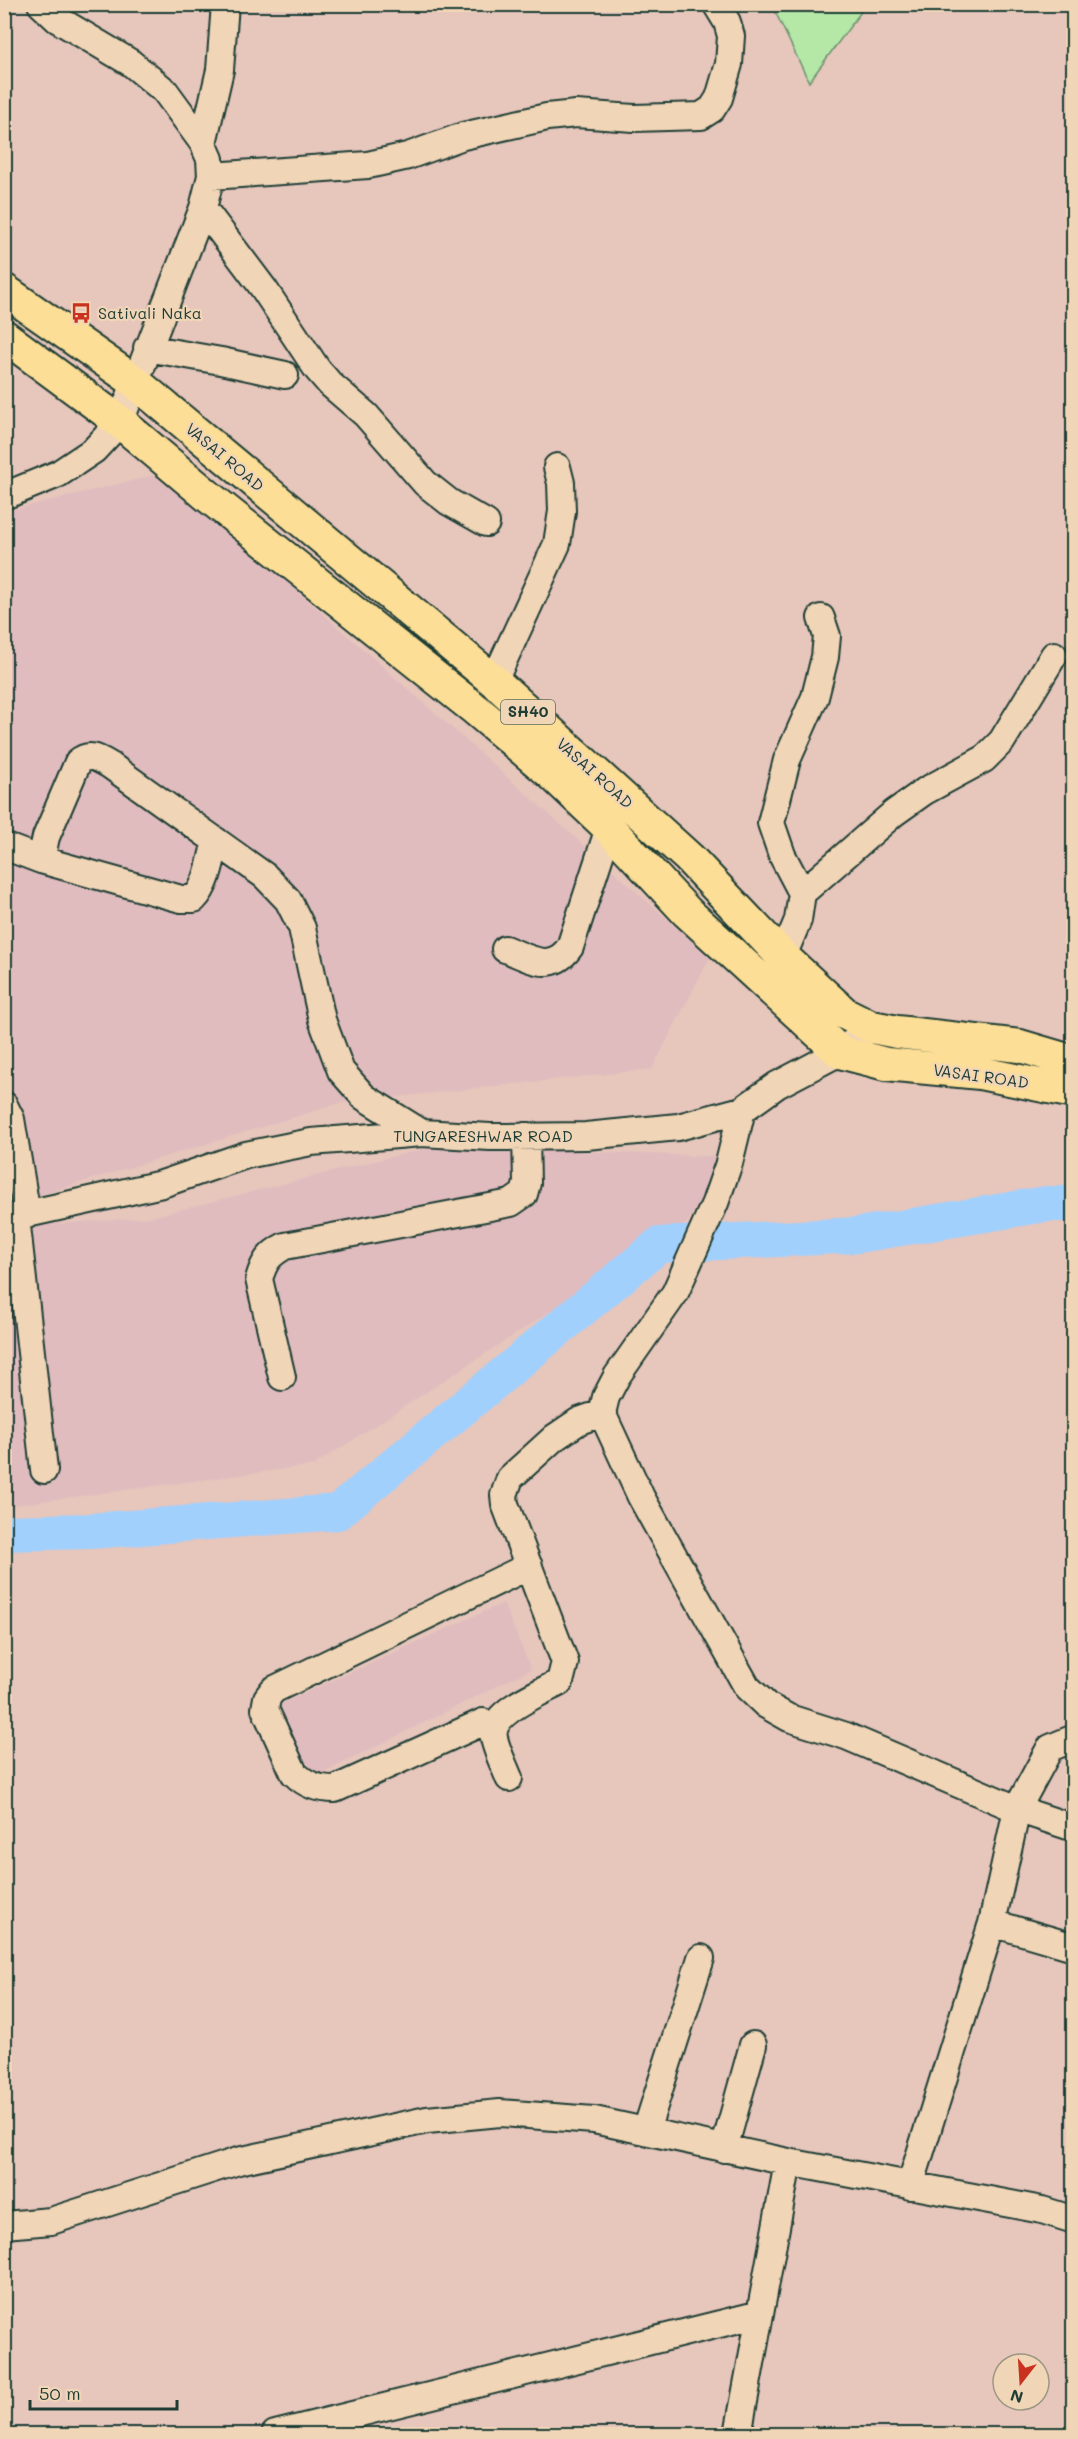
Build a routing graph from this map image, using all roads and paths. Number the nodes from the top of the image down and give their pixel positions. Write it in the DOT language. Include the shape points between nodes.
graph roads {
  1 [pos="41,4"];
  2 [pos="225,4"];
  3 [pos="716,4"];
  4 [pos="203,143"];
  5 [pos="211,176"];
  6 [pos="203,208"];
  7 [pos="4,290"];
  8 [pos="4,336"];
  9 [pos="147,348"];
  10 [pos="285,375"];
  11 [pos="134,381"];
  12 [pos="120,422"];
  13 [pos="557,467"];
  14 [pos="4,496"];
  15 [pos="486,523"];
  16 [pos="821,618"];
  17 [pos="1054,655"];
  18 [pos="494,681"];
  19 [pos="609,828"];
  20 [pos="216,841"];
  21 [pos="4,846"];
  22 [pos="41,860"];
  23 [pos="802,893"];
  24 [pos="505,949"];
  25 [pos="780,954"];
  26 [pos="872,1027"];
  27 [pos="840,1052"];
  28 [pos="1074,1062"];
  29 [pos="1074,1092"];
  30 [pos="4,1105"];
  31 [pos="742,1110"];
  32 [pos="422,1133"];
  33 [pos="526,1136"];
  34 [pos="13,1182"];
  35 [pos="16,1217"];
  36 [pos="282,1377"];
  37 [pos="602,1413"];
  38 [pos="45,1470"];
  39 [pos="529,1566"];
  40 [pos="483,1722"];
  41 [pos="1074,1738"];
  42 [pos="509,1778"];
  43 [pos="1017,1809"];
  44 [pos="1074,1828"];
  45 [pos="992,1923"];
  46 [pos="1074,1947"];
  47 [pos="701,1958"];
  48 [pos="753,2044"];
  49 [pos="646,2131"];
  50 [pos="724,2149"];
  51 [pos="788,2162"];
  52 [pos="910,2186"];
  53 [pos="1074,2220"];
  54 [pos="4,2225"];
  55 [pos="760,2314"];
  56 [pos="275,2434"];
  57 [pos="738,2434"];
  1 -- 4 [label="street" via="57,19 131,63 165,91"];
  2 -- 4 [label="street" via="220,70"];
  3 -- 5 [label="street" via="731,36 729,64 719,98 701,116 547,117 463,135 408,156 368,165"];
  4 -- 5 [label="street" via="210,159"];
  5 -- 6 [label="street"];
  6 -- 9 [label="street"];
  6 -- 15 [label="street" via="330,384 366,415 425,483"];
  7 -- 11 [label="main road, VASAI ROAD / SH40"];
  8 -- 12 [label="main road, VASAI ROAD / SH40"];
  9 -- 10 [label="street"];
  9 -- 11 [label="street"];
  11 -- 12 [label="street"];
  11 -- 18 [label="main road, VASAI ROAD / SH40"];
  12 -- 14 [label="street" via="94,450 58,474"];
  12 -- 19 [label="main road, VASAI ROAD / SH40" via="475,709"];
  13 -- 18 [label="street" via="562,511 557,544"];
  16 -- 23 [label="street" via="827,636 825,657 815,697 787,760 771,824"];
  17 -- 23 [label="street" via="1002,741 984,759 894,813"];
  18 -- 25 [label="main road, VASAI ROAD / SH40" via="689,858"];
  19 -- 24 [label="street" via="570,947 563,957 542,963"];
  19 -- 27 [label="main road, VASAI ROAD / SH40" via="687,912"];
  20 -- 22 [label="street" via="204,882 194,899 181,899"];
  20 -- 22 [label="street" via="111,766 94,757 84,757 78,762 46,837"];
  20 -- 32 [label="street" via="265,876 288,900 302,928 322,1020 341,1071 364,1098"];
  21 -- 22 [label="street"];
  23 -- 25 [label="street" via="798,920"];
  25 -- 26 [label="main road, VASAI ROAD / SH40" via="844,1013"];
  26 -- 27 [label="street, TUNGARESHWAR ROAD"];
  26 -- 28 [label="main road, VASAI ROAD / SH40" via="1020,1046"];
  27 -- 29 [label="main road, VASAI ROAD / SH40" via="886,1064 980,1073"];
  27 -- 31 [label="street, TUNGARESHWAR ROAD" via="777,1085"];
  30 -- 34 [label="street" via="11,1119"];
  31 -- 33 [label="street, TUNGARESHWAR ROAD" via="678,1127 586,1136"];
  31 -- 37 [label="street" via="715,1203 675,1293 617,1376"];
  32 -- 33 [label="street, TUNGARESHWAR ROAD"];
  32 -- 35 [label="street, TUNGARESHWAR ROAD" via="311,1142 246,1155 162,1184"];
  33 -- 36 [label="street" via="527,1183 524,1194 511,1203 285,1246 271,1253 259,1279"];
  34 -- 35 [label="street"];
  35 -- 38 [label="street"];
  37 -- 39 [label="street" via="579,1421 554,1438 510,1478 505,1504"];
  37 -- 43 [label="street" via="641,1497 747,1687 766,1705 789,1718 846,1736"];
  39 -- 40 [label="street" via="273,1690 265,1709 294,1773 318,1788 335,1789"];
  39 -- 42 [label="street" via="566,1662 560,1682 501,1714 495,1724 493,1736"];
  41 -- 43 [label="street" via="1050,1748"];
  43 -- 44 [label="street"];
  43 -- 45 [label="street"];
  45 -- 46 [label="street"];
  45 -- 52 [label="street"];
  47 -- 49 [label="street"];
  48 -- 50 [label="street"];
  49 -- 50 [label="street"];
  49 -- 54 [label="street" via="594,2120 500,2113 427,2120 238,2161 51,2221"];
  50 -- 51 [label="street"];
  51 -- 52 [label="street"];
  51 -- 55 [label="street"];
  52 -- 53 [label="street" via="1042,2210"];
  55 -- 56 [label="street"];
  55 -- 57 [label="street"];
}
